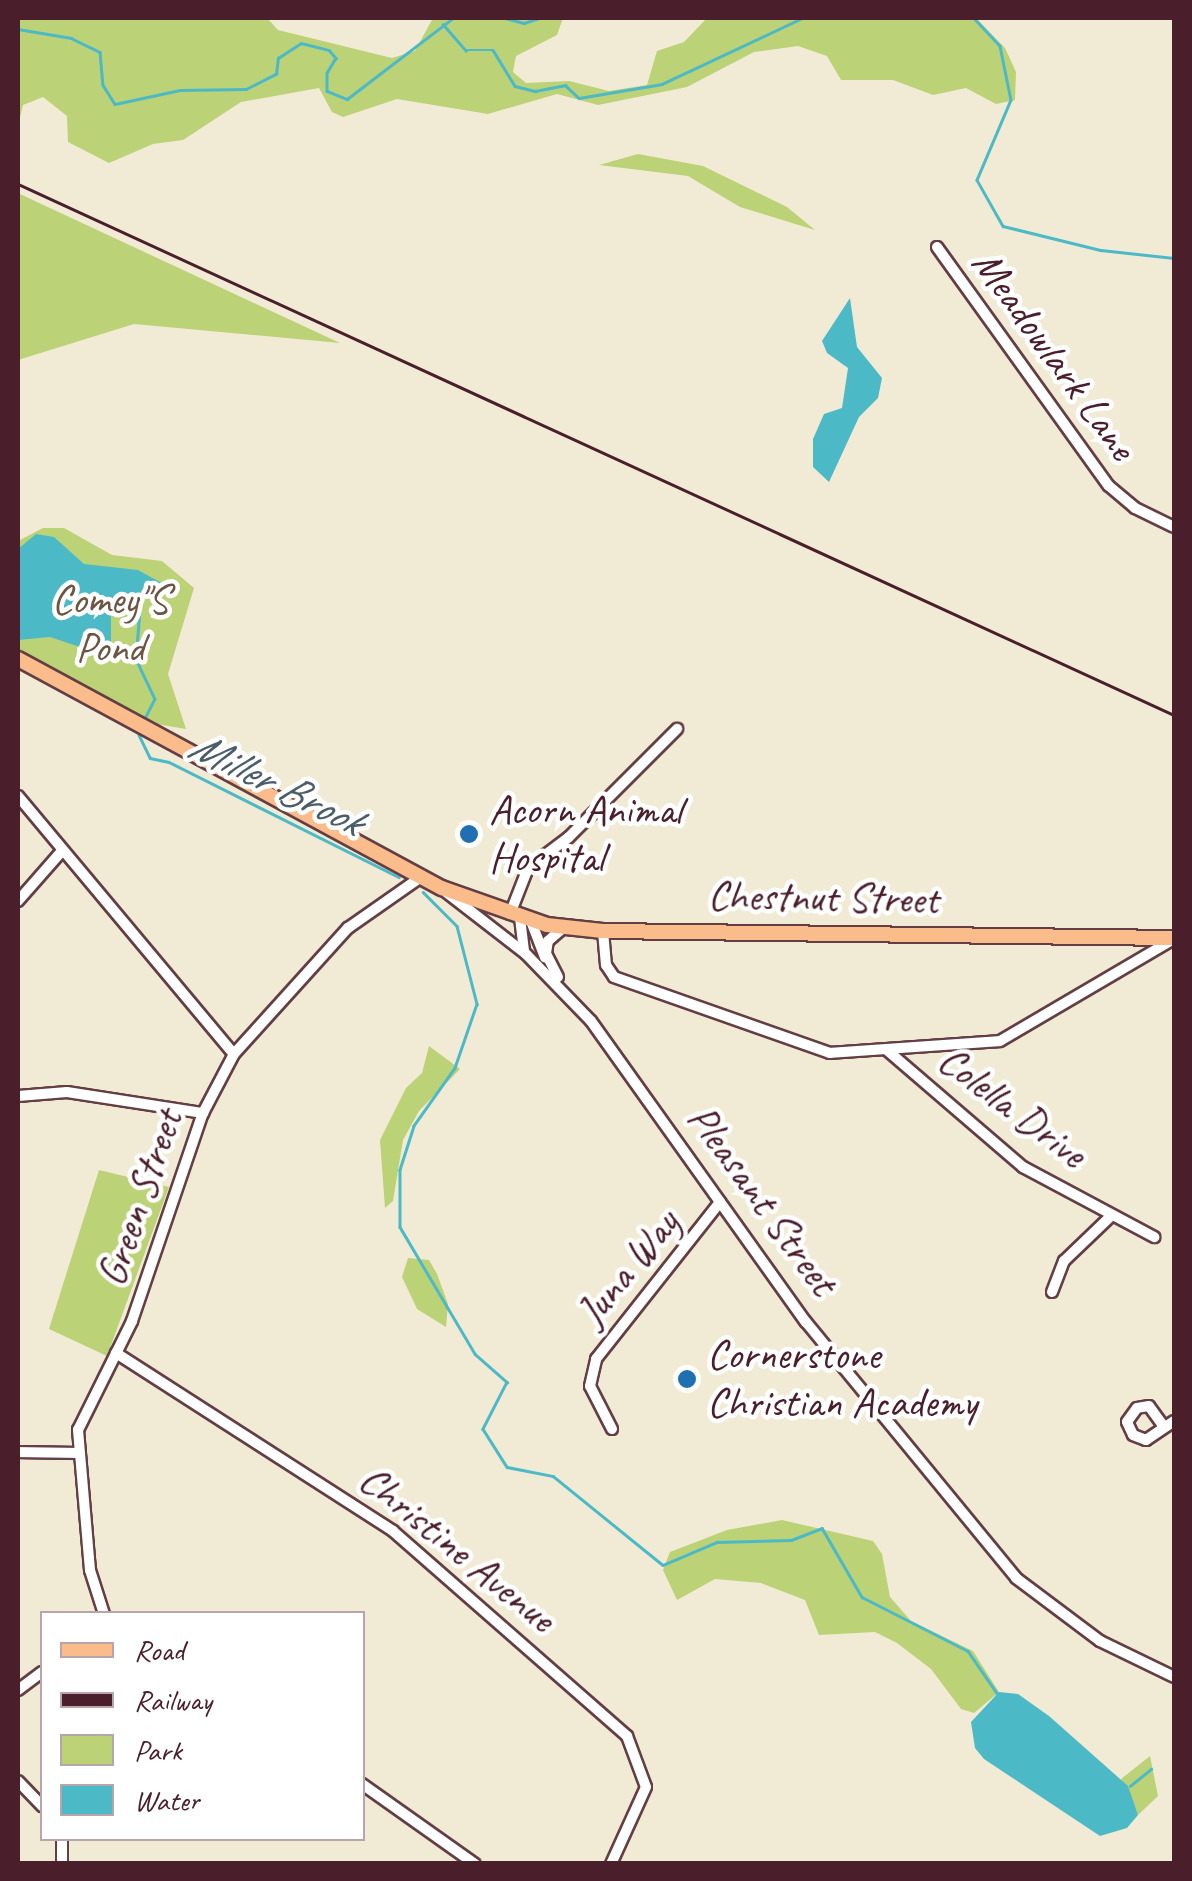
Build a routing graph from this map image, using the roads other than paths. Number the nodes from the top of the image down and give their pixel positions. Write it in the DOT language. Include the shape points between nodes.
graph roads {
  1 [pos="936,247"];
  2 [pos="1174,526"];
  3 [pos="18,659"];
  4 [pos="676,729"];
  5 [pos="18,796"];
  6 [pos="62,851"];
  7 [pos="422,877"];
  8 [pos="442,888"];
  9 [pos="18,901"];
  10 [pos="520,918"];
  11 [pos="564,928"];
  12 [pos="603,931"];
  13 [pos="1174,938"];
  14 [pos="526,954"];
  15 [pos="548,962"];
  16 [pos="566,990"];
  17 [pos="888,1051"];
  18 [pos="234,1054"];
  19 [pos="18,1096"];
  20 [pos="202,1113"];
  21 [pos="720,1202"];
  22 [pos="1112,1214"];
  23 [pos="1154,1237"];
  24 [pos="1052,1292"];
  25 [pos="116,1353"];
  26 [pos="612,1429"];
  27 [pos="18,1452"];
  28 [pos="76,1453"];
  29 [pos="103,1611"];
  30 [pos="40,1674"];
  31 [pos="1174,1677"];
  32 [pos="18,1690"];
  33 [pos="18,1781"];
  34 [pos="365,1786"];
  35 [pos="40,1804"];
  36 [pos="469,1862"];
  37 [pos="611,1864"];
  1 -- 2 [label="street, Meadowlark Lane" via="1109,486 1135,508"];
  3 -- 7 [label="main road"];
  4 -- 10 [label="street" via="559,846 528,868"];
  5 -- 6 [label="street"];
  6 -- 9 [label="street"];
  6 -- 18 [label="street"];
  7 -- 8 [label="main road, Chestnut Street"];
  7 -- 18 [label="street, Green Street" via="348,928"];
  8 -- 10 [label="main road, Chestnut Street"];
  8 -- 14 [label="street, Pleasant Street"];
  10 -- 11 [label="main road, Chestnut Street"];
  10 -- 14 [label="street"];
  10 -- 15 [label="street, Pleasant Street"];
  11 -- 12 [label="main road, Chestnut Street"];
  11 -- 15 [label="street" via="548,941"];
  12 -- 13 [label="main road, Chestnut Street"];
  12 -- 17 [label="street" via="606,965 614,976 810,1051"];
  13 -- 17 [label="street" via="1019,1034"];
  14 -- 16 [label="street, Pleasant Street"];
  15 -- 16 [label="street, Pleasant Street"];
  16 -- 21 [label="street, Pleasant Street"];
  17 -- 22 [label="street, Colella Drive" via="1023,1167"];
  18 -- 20 [label="street, Green Street"];
  19 -- 20 [label="street" via="68,1092"];
  20 -- 25 [label="street, Green Street"];
  21 -- 26 [label="street, Juna Way" via="596,1360 590,1386 598,1414"];
  21 -- 31 [label="street, Pleasant Street" via="864,1398 1016,1578 1100,1642"];
  22 -- 23 [label="street, Colella Drive"];
  22 -- 24 [label="street" via="1064,1261"];
  25 -- 28 [label="street, Green Street" via="86,1408"];
  25 -- 37 [label="street, Christine Avenue" via="393,1531 627,1736 646,1787"];
  27 -- 28 [label="street"];
  28 -- 29 [label="street, Green Street" via="90,1570"];
  30 -- 32 [label="street"];
  33 -- 35 [label="street"];
  34 -- 36 [label="street"];
}
